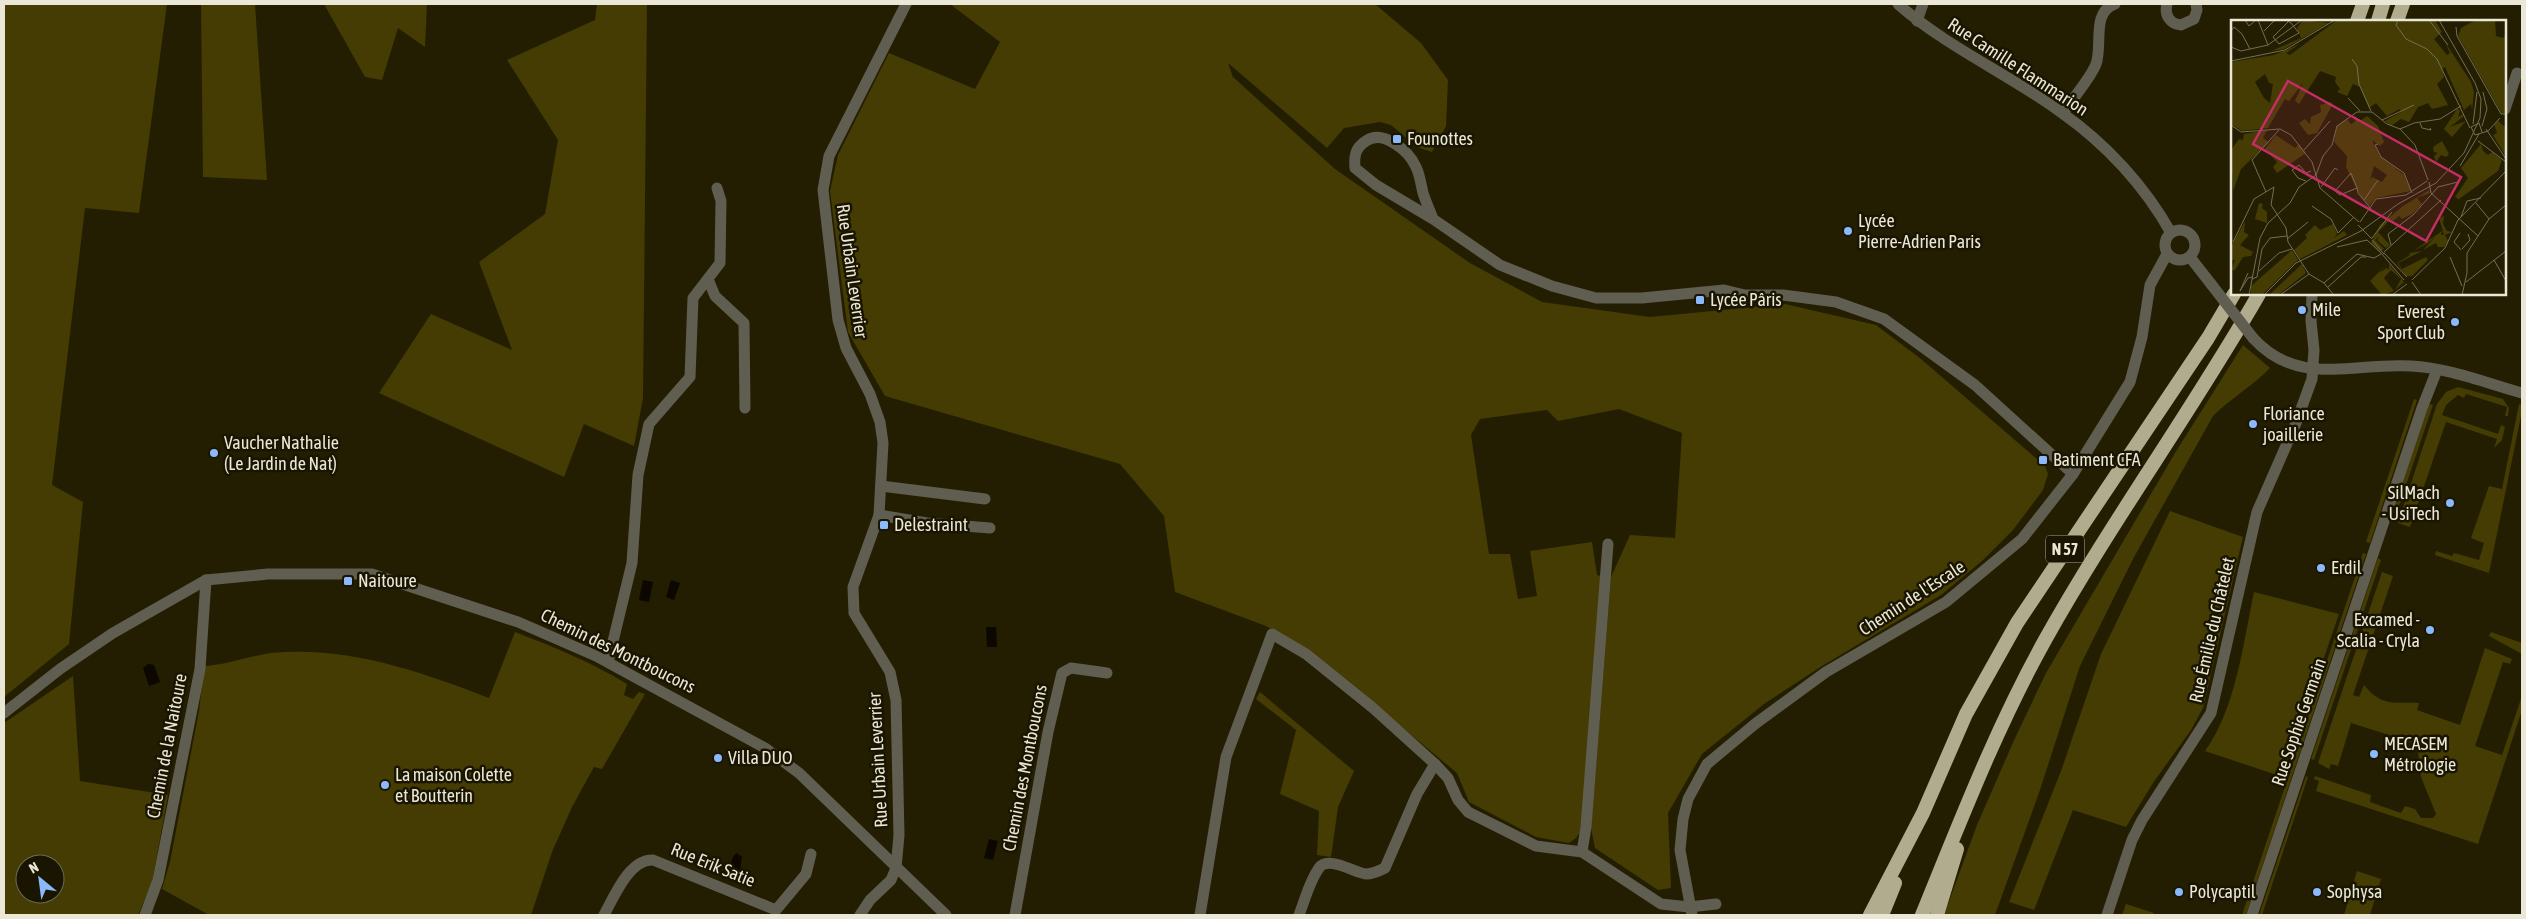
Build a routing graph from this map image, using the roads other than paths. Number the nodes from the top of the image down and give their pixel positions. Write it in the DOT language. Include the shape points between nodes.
graph roads {
  1 [pos="906,4"];
  2 [pos="1898,4"];
  3 [pos="1923,4"];
  4 [pos="2115,4"];
  5 [pos="2165,4"];
  6 [pos="2196,4"];
  7 [pos="2357,4"];
  8 [pos="2362,4"];
  9 [pos="2384,4"];
  10 [pos="2403,4"];
  11 [pos="1917,20"];
  12 [pos="2355,20"];
  13 [pos="2355,20"];
  14 [pos="2378,20"];
  15 [pos="2397,20"];
  16 [pos="2518,73"];
  17 [pos="2506,107"];
  18 [pos="2063,113"];
  19 [pos="717,188"];
  20 [pos="1433,219"];
  21 [pos="2171,233"];
  22 [pos="2167,254"];
  23 [pos="2190,258"];
  24 [pos="708,279"];
  25 [pos="2233,295"];
  26 [pos="2258,295"];
  27 [pos="2312,295"];
  28 [pos="2313,368"];
  29 [pos="2437,370"];
  30 [pos="2522,393"];
  31 [pos="745,408"];
  32 [pos="2073,474"];
  33 [pos="881,486"];
  34 [pos="985,499"];
  35 [pos="879,515"];
  36 [pos="990,528"];
  37 [pos="1608,544"];
  38 [pos="206,580"];
  39 [pos="608,662"];
  40 [pos="1108,674"];
  41 [pos="4,713"];
  42 [pos="1435,764"];
  43 [pos="1977,780"];
  44 [pos="1920,819"];
  45 [pos="1582,852"];
  46 [pos="811,854"];
  47 [pos="896,868"];
  48 [pos="1716,904"];
  49 [pos="1690,911"];
  50 [pos="776,913"];
  51 [pos="145,915"];
  52 [pos="604,915"];
  53 [pos="860,915"];
  54 [pos="946,915"];
  55 [pos="1015,915"];
  56 [pos="1200,915"];
  57 [pos="1299,915"];
  58 [pos="1870,915"];
  59 [pos="1882,915"];
  60 [pos="1922,915"];
  61 [pos="1937,915"];
  62 [pos="2107,915"];
  63 [pos="2252,915"];
  1 -- 33 [label="street, Rue Urbain Leverrier" via="829,156 823,190 838,320 846,348 870,394 880,422 883,443"];
  2 -- 11 [label="street, Rue Camille Flammarion"];
  3 -- 11 [label="street"];
  4 -- 18 [label="street" via="2108,6 2101,18 2096,64"];
  5 -- 6 [label="street" via="2169,20 2181,25 2194,19"];
  7 -- 12 [label="highway"];
  8 -- 13 [label="highway"];
  9 -- 14 [label="highway"];
  10 -- 15 [label="highway"];
  11 -- 18 [label="street, Rue Camille Flammarion"];
  16 -- 17 [label="street"];
  18 -- 21 [label="street, Rue Camille Flammarion" via="2131,175"];
  19 -- 24 [label="street" via="721,200 720,263"];
  20 -- 20 [label="street" via="1416,167 1409,157 1384,138 1367,139 1359,146 1354,158 1358,172"];
  20 -- 32 [label="street" via="1500,265 1552,286 1596,298 1642,298 1724,290 1745,295 1783,295 1827,301 1861,309 1884,319 1975,385"];
  21 -- 22 [label="street" via="2165,246"];
  21 -- 23 [label="street" via="2184,230 2192,235 2196,244"];
  22 -- 23 [label="street" via="2180,261"];
  22 -- 32 [label="street, Chemin de l'Escale" via="2150,285 2142,337 2130,382"];
  23 -- 28 [label="street, bridge" via="2254,338 2282,362"];
  24 -- 31 [label="street" via="715,296 744,323"];
  24 -- 39 [label="street" via="693,298 690,377 649,424 638,475 632,564"];
  25 -- 44 [label="highway, N 57" via="2017,623 1966,714"];
  26 -- 43 [label="highway, N 57" via="2050,632"];
  27 -- 28 [label="street, Rue Émilie du Châtelet"];
  28 -- 29 [label="street" via="2412,366"];
  28 -- 62 [label="street, Rue Émilie du Châtelet" via="2303,405 2258,512 2211,713 2142,820"];
  29 -- 30 [label="street"];
  29 -- 63 [label="street, Rue Sophie Germain"];
  32 -- 49 [label="street, Chemin de l'Escale" via="2022,539 1984,573 1946,602 1826,672 1707,764 1688,799 1683,819 1680,850"];
  33 -- 34 [label="street"];
  33 -- 35 [label="street, Rue Urbain Leverrier"];
  35 -- 36 [label="street"];
  35 -- 47 [label="street, Rue Urbain Leverrier" via="853,588 854,613 890,672 896,700 899,835"];
  37 -- 45 [label="street"];
  38 -- 39 [label="street, Chemin des Montboucons" via="268,574 372,574 518,622"];
  38 -- 41 [label="street" via="112,633"];
  38 -- 51 [label="street, Chemin de la Naitoure" via="200,668 158,880"];
  39 -- 47 [label="street, Chemin des Montboucons" via="765,748 799,773"];
  40 -- 55 [label="street, Chemin des Montboucons" via="1071,668 1062,673"];
  42 -- 45 [label="street" via="1448,778 1458,800 1468,812 1536,846"];
  42 -- 56 [label="street" via="1374,708 1306,654 1272,634 1226,757"];
  42 -- 57 [label="street" via="1417,794 1385,868 1365,874 1345,866 1324,864 1311,883"];
  43 -- 60 [label="highway, N 57"];
  43 -- 61 [label="highway"];
  44 -- 58 [label="highway"];
  44 -- 59 [label="highway, N 57"];
  45 -- 49 [label="street" via="1662,904"];
  46 -- 50 [label="street, Rue Erik Satie" via="806,874"];
  47 -- 53 [label="street" via="890,880"];
  47 -- 54 [label="street, Chemin des Montboucons"];
  48 -- 49 [label="street"];
  50 -- 52 [label="street, Rue Erik Satie" via="653,860 644,860 632,869"];
}
